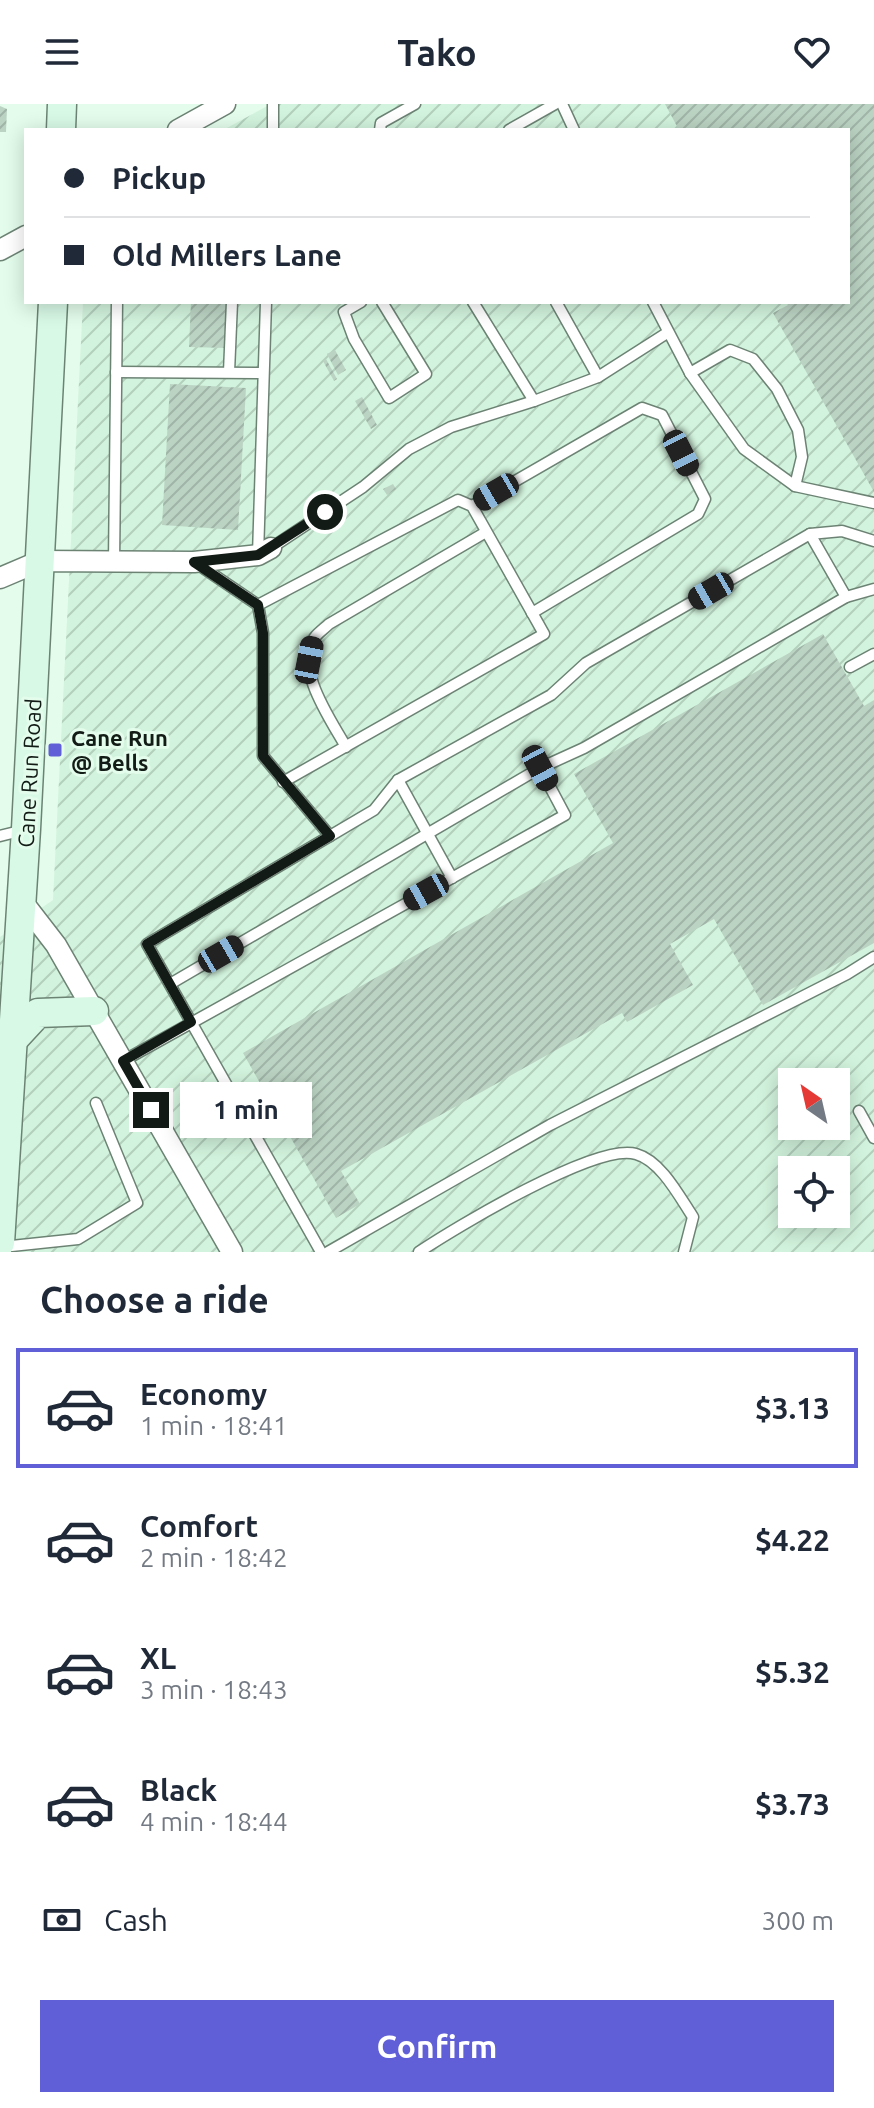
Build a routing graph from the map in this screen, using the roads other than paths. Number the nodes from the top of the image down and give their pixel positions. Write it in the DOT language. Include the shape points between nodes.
graph roads {
  1 [pos="62,104"];
  2 [pos="225,104"];
  3 [pos="273,104"];
  4 [pos="415,104"];
  5 [pos="555,104"];
  6 [pos="562,104"];
  7 [pos="61,128"];
  8 [pos="182,128"];
  9 [pos="273,128"];
  10 [pos="380,128"];
  11 [pos="513,128"];
  12 [pos="573,128"];
  13 [pos="24,237"];
  14 [pos="0,250"];
  15 [pos="53,304"];
  16 [pos="117,304"];
  17 [pos="232,304"];
  18 [pos="266,304"];
  19 [pos="358,304"];
  20 [pos="382,304"];
  21 [pos="474,304"];
  22 [pos="557,304"];
  23 [pos="654,304"];
  24 [pos="667,333"];
  25 [pos="116,372"];
  26 [pos="229,372"];
  27 [pos="263,373"];
  28 [pos="690,373"];
  29 [pos="598,377"];
  30 [pos="534,401"];
  31 [pos="795,486"];
  32 [pos="874,503"];
  33 [pos="472,506"];
  34 [pos="486,532"];
  35 [pos="810,534"];
  36 [pos="874,541"];
  37 [pos="264,552"];
  38 [pos="40,561"];
  39 [pos="114,562"];
  40 [pos="194,562"];
  41 [pos="0,578"];
  42 [pos="874,589"];
  43 [pos="846,597"];
  44 [pos="258,605"];
  45 [pos="532,613"];
  46 [pos="874,654"];
  47 [pos="850,667"];
  48 [pos="346,747"];
  49 [pos="540,768"];
  50 [pos="398,780"];
  51 [pos="283,782"];
  52 [pos="13,832"];
  53 [pos="330,836"];
  54 [pos="428,836"];
  55 [pos="452,878"];
  56 [pos="11,904"];
  57 [pos="874,957"];
  58 [pos="170,984"];
  59 [pos="94,1011"];
  60 [pos="191,1022"];
  61 [pos="7,1030"];
  62 [pos="123,1061"];
  63 [pos="96,1103"];
  64 [pos="859,1111"];
  65 [pos="874,1138"];
  66 [pos="0,1235"];
  67 [pos="433,1248"];
  68 [pos="232,1252"];
  69 [pos="321,1252"];
  70 [pos="328,1252"];
  71 [pos="419,1252"];
  72 [pos="684,1252"];
  1 -- 7 [label="main road"];
  2 -- 8 [label="street"];
  3 -- 9 [label="lane"];
  4 -- 10 [label="lane"];
  5 -- 11 [label="lane"];
  6 -- 12 [label="lane"];
  13 -- 14 [label="street"];
  15 -- 38 [label="main road, Cane Run Road"];
  16 -- 25 [label="lane"];
  17 -- 26 [label="lane"];
  18 -- 27 [label="lane"];
  19 -- 20 [label="lane" via="344,312 389,398 426,374 399,340"];
  21 -- 30 [label="lane"];
  22 -- 29 [label="lane"];
  23 -- 24 [label="lane"];
  24 -- 28 [label="lane"];
  24 -- 29 [label="lane"];
  25 -- 26 [label="lane"];
  25 -- 39 [label="lane"];
  26 -- 27 [label="lane"];
  27 -- 37 [label="lane"];
  28 -- 31 [label="lane" via="744,449"];
  28 -- 31 [label="lane" via="730,350 753,359 777,389 798,430 802,457"];
  29 -- 30 [label="lane"];
  30 -- 37 [label="lane" via="451,427 409,449 363,487"];
  31 -- 32 [label="lane"];
  33 -- 34 [label="lane"];
  33 -- 44 [label="lane" via="458,500 447,503"];
  33 -- 45 [label="lane" via="642,408 662,415 705,499 698,514"];
  34 -- 45 [label="lane"];
  34 -- 48 [label="lane" via="329,624 313,639 312,684"];
  35 -- 36 [label="lane" via="842,531"];
  35 -- 43 [label="lane"];
  35 -- 50 [label="lane" via="586,663 551,695"];
  37 -- 40 [label="street"];
  38 -- 39 [label="street"];
  38 -- 41 [label="street"];
  38 -- 52 [label="main road, Cane Run Road"];
  39 -- 40 [label="street"];
  40 -- 44 [label="lane"];
  42 -- 43 [label="lane"];
  43 -- 49 [label="lane" via="584,748"];
  44 -- 51 [label="lane" via="263,633 263,756"];
  45 -- 48 [label="lane" via="544,634"];
  46 -- 47 [label="lane"];
  48 -- 51 [label="lane"];
  49 -- 54 [label="lane"];
  49 -- 55 [label="lane" via="565,815"];
  50 -- 53 [label="lane" via="374,810"];
  50 -- 54 [label="lane"];
  51 -- 53 [label="lane"];
  52 -- 56 [label="main road, Cane Run Road"];
  53 -- 58 [label="lane" via="147,944"];
  54 -- 55 [label="lane"];
  54 -- 58 [label="lane"];
  55 -- 60 [label="lane"];
  56 -- 59 [label="street" via="56,945"];
  56 -- 61 [label="main road, Cane Run Road"];
  57 -- 70 [label="lane" via="550,1125"];
  58 -- 60 [label="lane"];
  59 -- 61 [label="main road" via="38,1013"];
  59 -- 62 [label="street"];
  60 -- 62 [label="lane"];
  60 -- 69 [label="lane"];
  61 -- 66 [label="main road, Cane Run Road"];
  62 -- 68 [label="street"];
  63 -- 66 [label="lane" via="137,1203 78,1239"];
  64 -- 65 [label="lane"];
  67 -- 71 [label="lane"];
  67 -- 72 [label="lane" via="564,1171 623,1152 649,1161 693,1217"];
}
